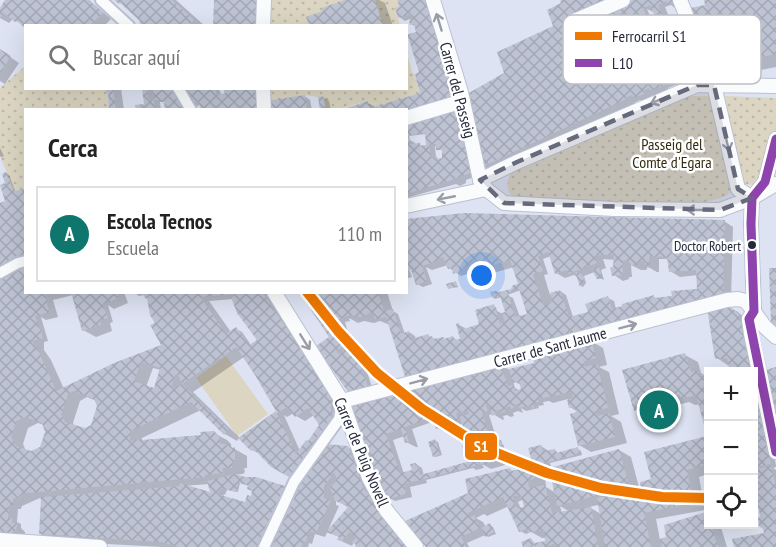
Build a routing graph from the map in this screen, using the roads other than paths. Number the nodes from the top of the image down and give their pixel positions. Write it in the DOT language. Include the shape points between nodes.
graph roads {
  1 [pos="101,0"];
  2 [pos="264,0"];
  3 [pos="433,0"];
  4 [pos="623,0"];
  5 [pos="680,0"];
  6 [pos="588,15"];
  7 [pos="686,15"];
  8 [pos="127,24"];
  9 [pos="263,24"];
  10 [pos="714,85"];
  11 [pos="776,86"];
  12 [pos="179,90"];
  13 [pos="263,90"];
  14 [pos="463,101"];
  15 [pos="190,108"];
  16 [pos="264,108"];
  17 [pos="408,117"];
  18 [pos="776,139"];
  19 [pos="483,184"];
  20 [pos="776,184"];
  21 [pos="752,198"];
  22 [pos="408,205"];
  23 [pos="24,261"];
  24 [pos="0,273"];
  25 [pos="275,294"];
  26 [pos="754,310"];
  27 [pos="765,327"];
  28 [pos="751,334"];
  29 [pos="776,337"];
  30 [pos="342,401"];
  31 [pos="776,452"];
  32 [pos="0,540"];
  33 [pos="100,547"];
  34 [pos="264,547"];
  35 [pos="416,547"];
  1 -- 8 [label="street"];
  2 -- 9 [label="street"];
  14 -- 3 [label="street, Carrer del Passeig, one-way"];
  4 -- 6 [label="street"];
  5 -- 7 [label="street"];
  10 -- 11 [label="street"];
  10 -- 19 [label="street, one-way" via="691,87 517,162"];
  10 -- 21 [label="street, one-way" via="738,189"];
  12 -- 15 [label="street"];
  13 -- 16 [label="street"];
  14 -- 17 [label="street"];
  14 -- 19 [label="street, Carrer del Passeig"];
  18 -- 21 [label="street" via="765,182"];
  21 -- 19 [label="street, one-way" via="720,210 614,209 504,203"];
  19 -- 22 [label="street, one-way"];
  20 -- 21 [label="street"];
  21 -- 26 [label="street"];
  23 -- 24 [label="street"];
  25 -- 30 [label="street, Carrer de Puig Novell, one-way"];
  26 -- 27 [label="street"];
  26 -- 28 [label="street" via="749,319"];
  30 -- 26 [label="street, Carrer de Sant Jaume, one-way" via="727,300 738,299"];
  27 -- 28 [label="street"];
  27 -- 29 [label="street"];
  28 -- 31 [label="street"];
  30 -- 34 [label="street" via="339,419 294,482"];
  30 -- 35 [label="street, Carrer de Puig Novell" via="369,478 386,510"];
  32 -- 33 [label="street"];
}
